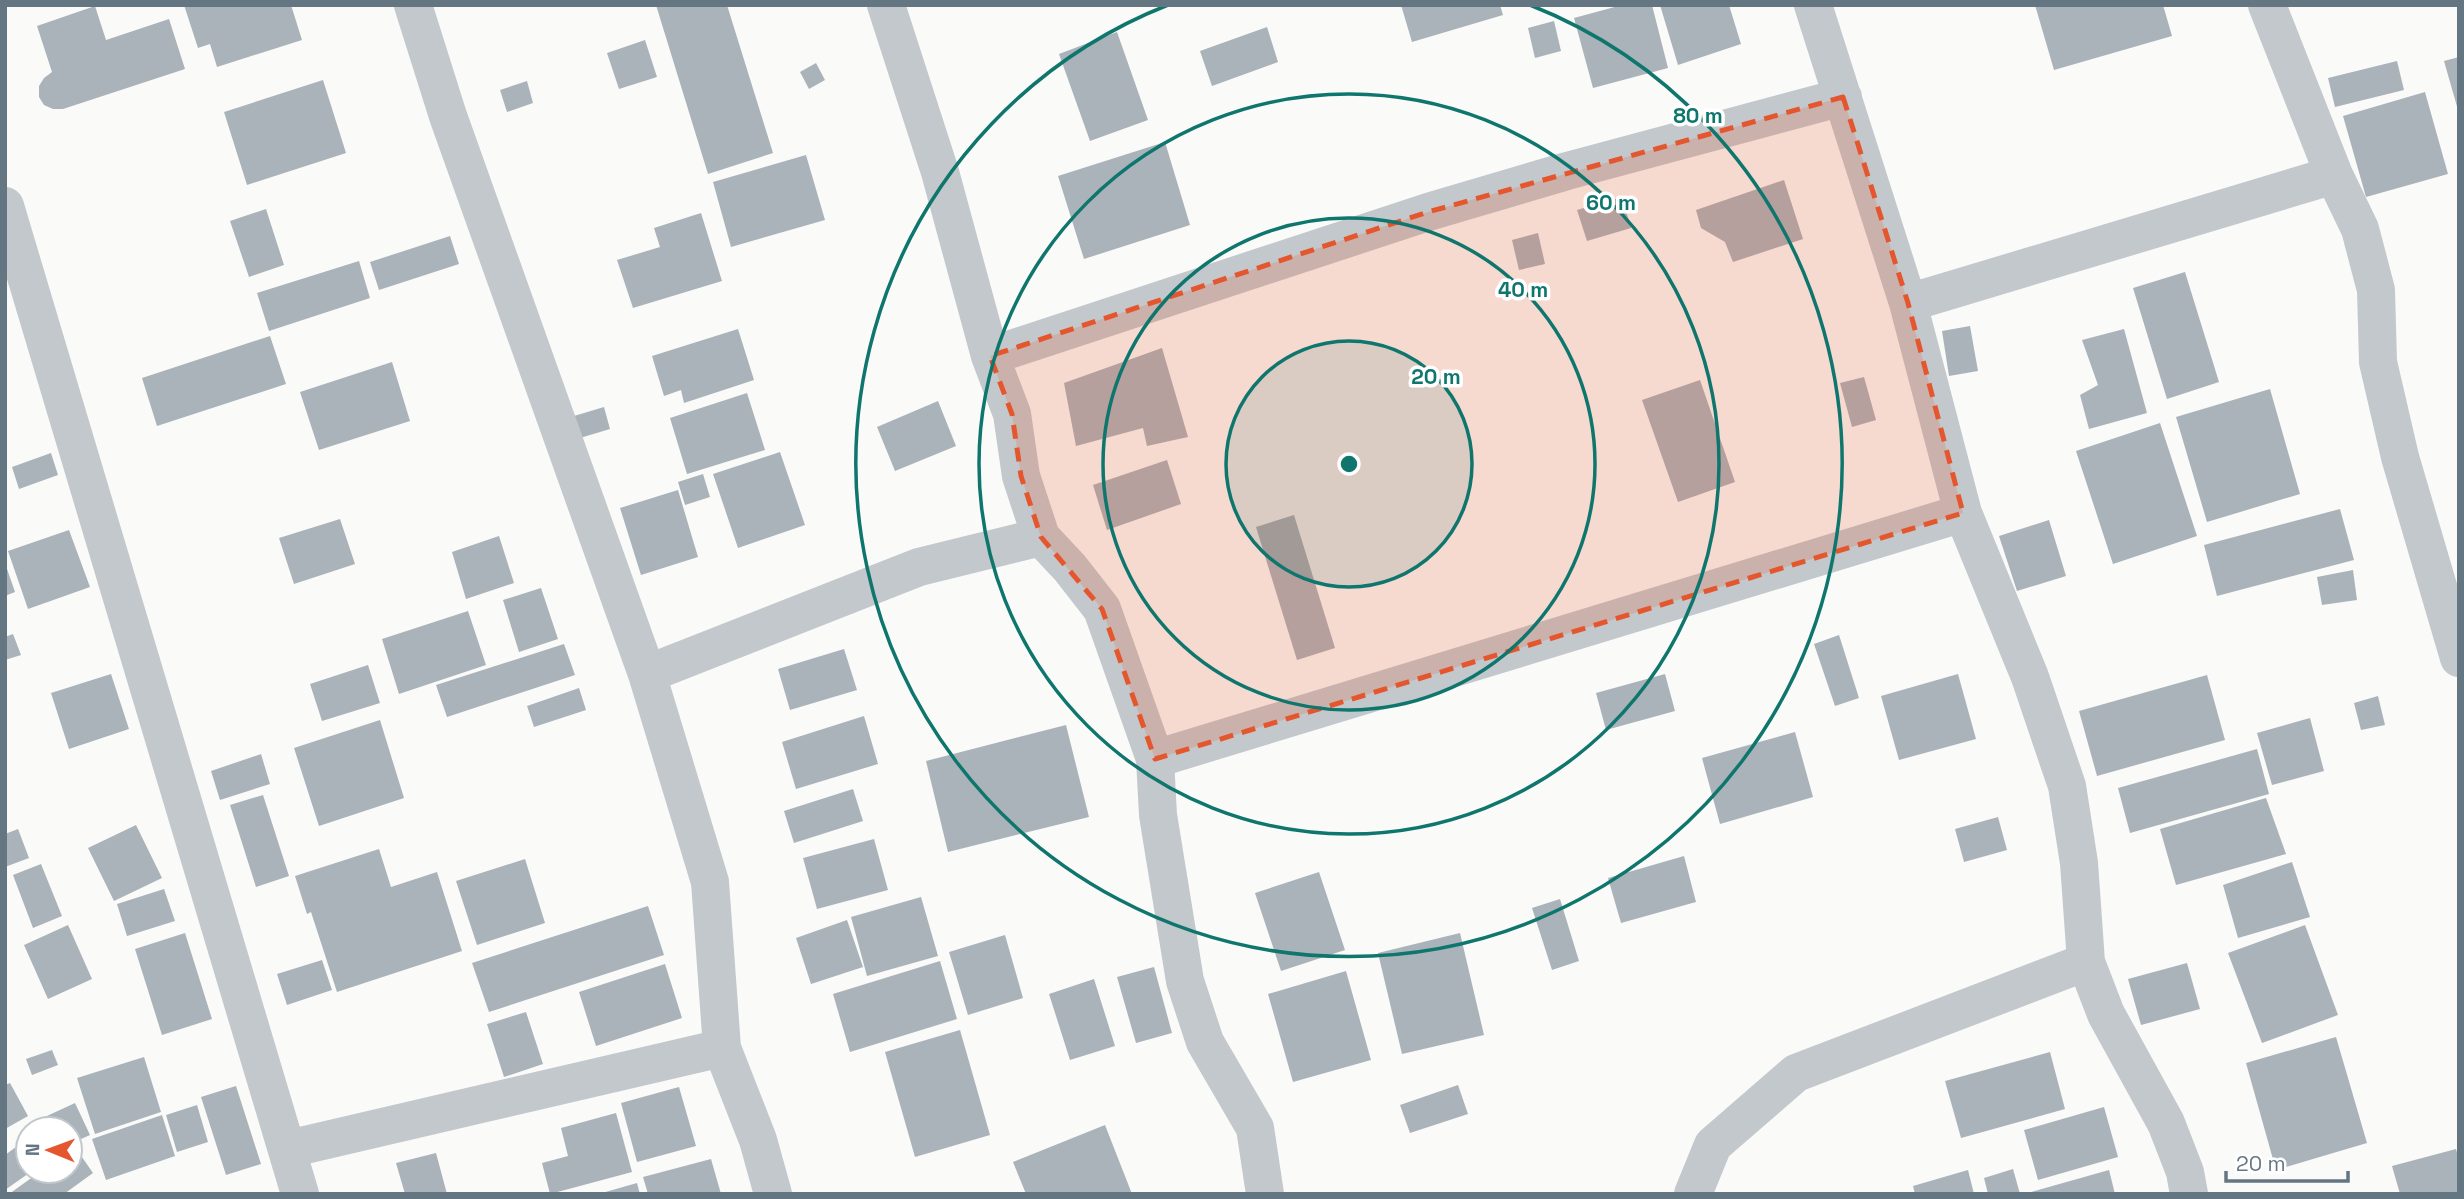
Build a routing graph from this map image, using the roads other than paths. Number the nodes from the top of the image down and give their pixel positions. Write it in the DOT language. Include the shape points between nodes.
graph roads {
  1 [pos="413,5"];
  2 [pos="886,5"];
  3 [pos="1813,5"];
  4 [pos="2267,5"];
  5 [pos="1843,97"];
  6 [pos="2334,175"];
  7 [pos="5,206"];
  8 [pos="1908,303"];
  9 [pos="990,356"];
  10 [pos="1963,513"];
  11 [pos="1041,537"];
  12 [pos="2459,658"];
  13 [pos="647,674"];
  14 [pos="1155,759"];
  15 [pos="2086,962"];
  16 [pos="722,1048"];
  17 [pos="288,1149"];
  18 [pos="300,1194"];
  19 [pos="773,1194"];
  20 [pos="1265,1194"];
  21 [pos="1693,1194"];
  22 [pos="2189,1194"];
  1 -- 13 [label="street" via="448,116"];
  2 -- 9 [label="street" via="940,172"];
  3 -- 5 [label="street"];
  4 -- 6 [label="street"];
  5 -- 8 [label="street"];
  5 -- 9 [label="street" via="1441,209"];
  6 -- 8 [label="street"];
  6 -- 12 [label="street" via="2360,229 2376,290 2378,362 2400,457"];
  7 -- 17 [label="street"];
  8 -- 10 [label="street"];
  9 -- 11 [label="street" via="1012,414 1021,475"];
  10 -- 14 [label="street"];
  10 -- 15 [label="street" via="2030,677 2067,786 2079,863"];
  11 -- 13 [label="street" via="919,567"];
  11 -- 14 [label="street" via="1102,609"];
  13 -- 16 [label="street" via="710,882"];
  14 -- 20 [label="street" via="1158,815 1185,981 1205,1042 1255,1128"];
  15 -- 21 [label="street" via="1796,1073 1713,1145"];
  15 -- 22 [label="street" via="2106,1014 2166,1123"];
  16 -- 17 [label="street"];
  16 -- 19 [label="street" via="758,1140"];
  17 -- 18 [label="street"];
}
